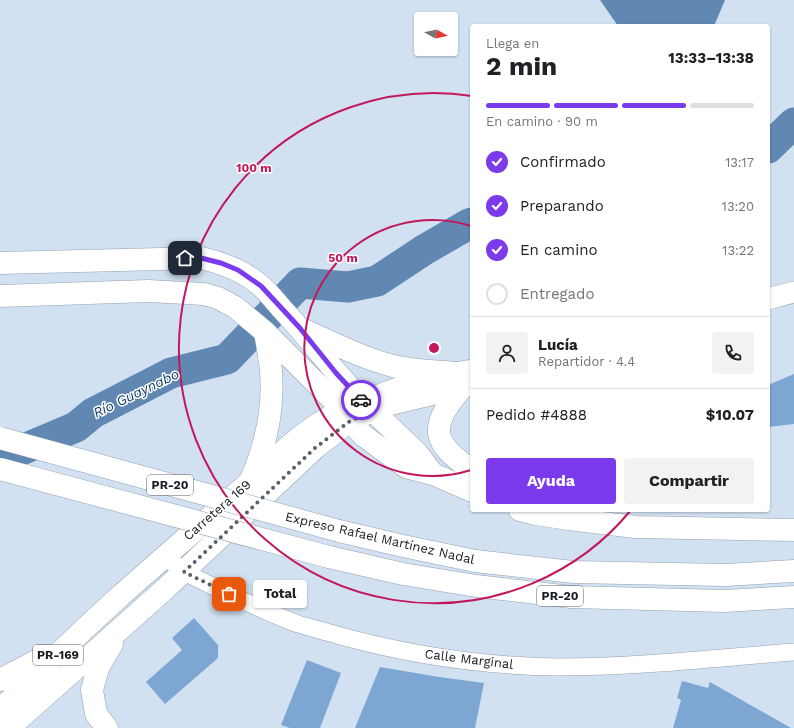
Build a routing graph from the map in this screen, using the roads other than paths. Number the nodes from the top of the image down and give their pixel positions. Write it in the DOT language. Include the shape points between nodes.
graph roads {
  1 [pos="0,264"];
  2 [pos="794,292"];
  3 [pos="0,296"];
  4 [pos="770,298"];
  5 [pos="299,327"];
  6 [pos="265,332"];
  7 [pos="465,379"];
  8 [pos="368,406"];
  9 [pos="346,415"];
  10 [pos="0,438"];
  11 [pos="0,469"];
  12 [pos="470,469"];
  13 [pos="433,474"];
  14 [pos="250,482"];
  15 [pos="470,490"];
  16 [pos="528,512"];
  17 [pos="794,530"];
  18 [pos="165,556"];
  19 [pos="794,571"];
  20 [pos="184,572"];
  21 [pos="794,597"];
  22 [pos="121,628"];
  23 [pos="65,648"];
  24 [pos="794,652"];
  25 [pos="0,680"];
  26 [pos="0,712"];
  27 [pos="6,728"];
  28 [pos="108,728"];
  1 -- 5 [label="main road" via="201,258 238,270 261,286"];
  2 -- 4 [label="street"];
  3 -- 6 [label="main road" via="148,291 204,294 235,307"];
  5 -- 7 [label="main road" via="373,360"];
  5 -- 8 [label="main road" via="336,373"];
  6 -- 9 [label="main road"];
  6 -- 14 [label="main road" via="271,372 271,400 260,459"];
  7 -- 8 [label="street, Carretera 169 / PR-169" via="384,406"];
  7 -- 12 [label="main road" via="447,405 440,420 439,431 441,442 448,451"];
  8 -- 9 [label="main road, Carretera 169 / PR-169"];
  8 -- 13 [label="main road" via="418,454"];
  9 -- 13 [label="main road" via="364,436 406,467"];
  9 -- 14 [label="main road, Carretera 169 / PR-169" via="312,428"];
  9 -- 20 [label="main road, Carretera 169 / PR-169" via="315,448"];
  10 -- 19 [label="main road, Expreso Rafael Martínez Nadal / PR-20, bridge" via="339,531 475,561 573,572 725,575"];
  11 -- 21 [label="main road, Expreso Rafael Martínez Nadal / PR-20, bridge" via="329,557 403,574 469,585 571,597 724,601"];
  13 -- 15 [label="main road"];
  14 -- 18 [label="main road, Carretera 169 / PR-169"];
  16 -- 17 [label="main road" via="635,527"];
  18 -- 20 [label="street, Calle Marginal"];
  18 -- 23 [label="main road, Carretera 169 / PR-169"];
  20 -- 22 [label="main road, Carretera 169 / PR-169"];
  20 -- 24 [label="street, Calle Marginal" via="240,600 299,624 372,645 442,658 504,665 558,667 634,665"];
  22 -- 27 [label="main road, Carretera 169 / PR-169"];
  22 -- 28 [label="main road" via="98,668 92,690 96,714"];
  23 -- 25 [label="main road"];
  23 -- 26 [label="main road, Carretera 169 / PR-169"];
}
